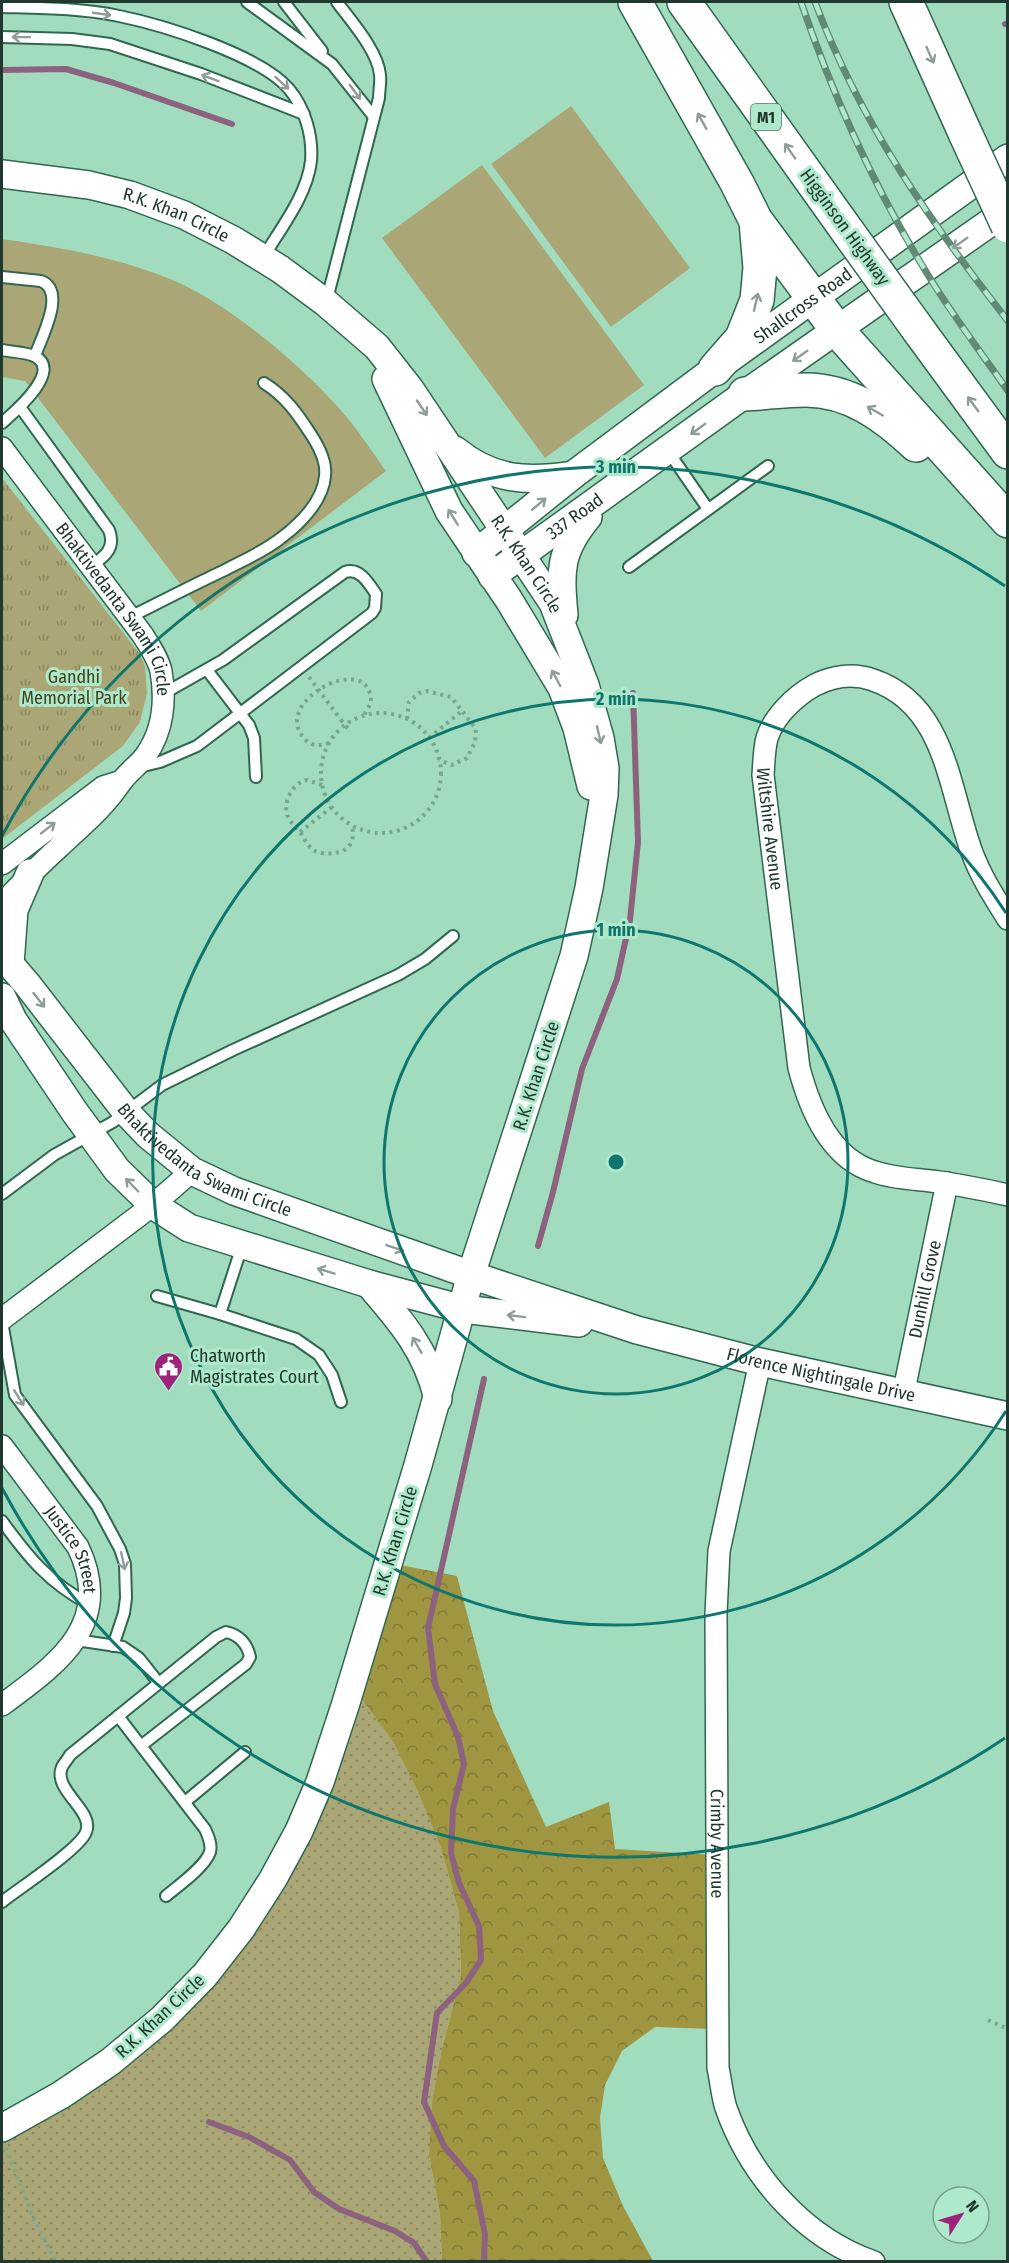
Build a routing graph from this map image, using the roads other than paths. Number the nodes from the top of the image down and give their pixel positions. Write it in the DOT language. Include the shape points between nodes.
graph roads {
  1 [pos="247,2"];
  2 [pos="284,2"];
  3 [pos="337,2"];
  4 [pos="635,2"];
  5 [pos="684,2"];
  6 [pos="906,2"];
  7 [pos="2,7"];
  8 [pos="2,37"];
  9 [pos="332,64"];
  10 [pos="304,114"];
  11 [pos="374,117"];
  12 [pos="1008,158"];
  13 [pos="2,174"];
  14 [pos="1008,210"];
  15 [pos="756,221"];
  16 [pos="1008,226"];
  17 [pos="262,258"];
  18 [pos="2,277"];
  19 [pos="812,299"];
  20 [pos="326,303"];
  21 [pos="837,330"];
  22 [pos="357,332"];
  23 [pos="2,350"];
  24 [pos="35,356"];
  25 [pos="715,369"];
  26 [pos="264,383"];
  27 [pos="745,394"];
  28 [pos="20,407"];
  29 [pos="2,423"];
  30 [pos="445,441"];
  31 [pos="2,448"];
  32 [pos="668,451"];
  33 [pos="1008,452"];
  34 [pos="768,466"];
  35 [pos="573,475"];
  36 [pos="604,497"];
  37 [pos="708,509"];
  38 [pos="1008,521"];
  39 [pos="506,530"];
  40 [pos="1008,538"];
  41 [pos="476,553"];
  42 [pos="522,555"];
  43 [pos="92,566"];
  44 [pos="629,567"];
  45 [pos="492,576"];
  46 [pos="130,617"];
  47 [pos="565,630"];
  48 [pos="207,670"];
  49 [pos="162,694"];
  50 [pos="241,712"];
  51 [pos="129,774"];
  52 [pos="256,777"];
  53 [pos="598,835"];
  54 [pos="2,864"];
  55 [pos="30,873"];
  56 [pos="2,904"];
  57 [pos="1008,919"];
  58 [pos="453,936"];
  59 [pos="6,959"];
  60 [pos="6,1009"];
  61 [pos="127,1113"];
  62 [pos="92,1135"];
  63 [pos="192,1171"];
  64 [pos="947,1183"];
  65 [pos="2,1194"];
  66 [pos="1008,1195"];
  67 [pos="153,1205"];
  68 [pos="243,1245"];
  69 [pos="471,1275"];
  70 [pos="369,1284"];
  71 [pos="157,1296"];
  72 [pos="464,1309"];
  73 [pos="220,1314"];
  74 [pos="2,1320"];
  75 [pos="637,1330"];
  76 [pos="760,1362"];
  77 [pos="903,1395"];
  78 [pos="438,1399"];
  79 [pos="342,1402"];
  80 [pos="1008,1416"];
  81 [pos="2,1446"];
  82 [pos="2,1521"];
  83 [pos="88,1604"];
  84 [pos="76,1640"];
  85 [pos="113,1646"];
  86 [pos="158,1682"];
  87 [pos="2,1705"];
  88 [pos="118,1716"];
  89 [pos="142,1745"];
  90 [pos="245,1752"];
  91 [pos="185,1802"];
  92 [pos="166,1896"];
  93 [pos="2,1902"];
  94 [pos="3,2137"];
  95 [pos="874,2262"];
  1 -- 9 [label="lane"];
  2 -- 9 [label="lane"];
  3 -- 11 [label="lane" via="378,65 379,98"];
  15 -- 4 [label="highway, one-way"];
  33 -- 5 [label="highway, Higginson Highway / M1, one-way, bridge"];
  6 -- 16 [label="highway, one-way, bridge"];
  7 -- 10 [label="lane, one-way" via="119,16 172,31 228,51 267,71 289,89"];
  10 -- 8 [label="lane, one-way" via="110,44"];
  9 -- 11 [label="lane, one-way"];
  10 -- 17 [label="lane" via="311,142 307,179"];
  11 -- 20 [label="lane"];
  12 -- 19 [label="street, Shallcross Road"];
  13 -- 17 [label="street, R.K. Khan Circle" via="89,185 130,195 184,216"];
  14 -- 21 [label="street, one-way"];
  15 -- 19 [label="highway"];
  25 -- 15 [label="highway, one-way" via="742,338 757,300 760,268"];
  17 -- 20 [label="street, R.K. Khan Circle"];
  18 -- 24 [label="lane" via="41,281 52,292 53,303"];
  19 -- 21 [label="highway"];
  19 -- 25 [label="street, Shallcross Road"];
  20 -- 22 [label="street, R.K. Khan Circle"];
  21 -- 27 [label="street, one-way"];
  21 -- 38 [label="highway"];
  22 -- 30 [label="street, R.K. Khan Circle, one-way" via="395,368"];
  41 -- 22 [label="street, R.K. Khan Circle, one-way" via="449,511 384,375"];
  23 -- 24 [label="lane"];
  24 -- 28 [label="lane" via="43,372 36,390"];
  25 -- 35 [label="street, 337 Road"];
  26 -- 46 [label="lane" via="287,400 313,436 324,465 322,492 280,539"];
  27 -- 32 [label="street, 337 Road, one-way"];
  40 -- 27 [label="highway, one-way" via="888,418 836,394 808,390"];
  28 -- 29 [label="lane"];
  28 -- 43 [label="lane" via="109,530 110,550"];
  30 -- 35 [label="street" via="475,463 505,476 541,480"];
  30 -- 39 [label="street, R.K. Khan Circle"];
  31 -- 43 [label="street, Bhaktivedanta Swami Circle"];
  32 -- 36 [label="street, 337 Road"];
  32 -- 37 [label="lane"];
  34 -- 37 [label="lane"];
  39 -- 35 [label="street, 337 Road, one-way"];
  36 -- 42 [label="street, 337 Road"];
  36 -- 47 [label="street" via="577,531 562,564"];
  37 -- 44 [label="lane"];
  39 -- 41 [label="street, 337 Road"];
  39 -- 42 [label="street, R.K. Khan Circle"];
  41 -- 45 [label="street, R.K. Khan Circle"];
  42 -- 45 [label="street, 337 Road"];
  42 -- 47 [label="street, R.K. Khan Circle" via="553,603"];
  43 -- 46 [label="street, Bhaktivedanta Swami Circle"];
  53 -- 45 [label="street, R.K. Khan Circle, one-way" via="590,782 566,698 548,662"];
  46 -- 49 [label="street, Bhaktivedanta Swami Circle" via="154,652 161,670"];
  47 -- 53 [label="street, R.K. Khan Circle, one-way" via="585,685 605,768"];
  48 -- 49 [label="lane"];
  48 -- 50 [label="lane"];
  48 -- 50 [label="lane" via="345,572 356,572 376,594 375,608 364,620"];
  49 -- 51 [label="street, Bhaktivedanta Swami Circle" via="162,714 155,739"];
  50 -- 51 [label="lane" via="197,746"];
  50 -- 52 [label="lane" via="254,738"];
  54 -- 51 [label="street, one-way" via="103,787"];
  51 -- 55 [label="street, Bhaktivedanta Swami Circle" via="100,810"];
  53 -- 69 [label="street, R.K. Khan Circle" via="574,956"];
  55 -- 56 [label="street, Bhaktivedanta Swami Circle"];
  55 -- 59 [label="street" via="14,909"];
  57 -- 64 [label="street, Wiltshire Avenue" via="982,877 932,728 917,708 894,689 864,677 846,676 825,680 794,700 777,718 767,739 763,775 799,1068 808,1101 825,1133 848,1158 874,1172"];
  58 -- 61 [label="lane" via="398,975 187,1072 162,1085"];
  59 -- 61 [label="street, Bhaktivedanta Swami Circle, one-way"];
  60 -- 62 [label="street"];
  61 -- 62 [label="lane"];
  61 -- 63 [label="street, Bhaktivedanta Swami Circle"];
  62 -- 65 [label="lane" via="54,1155"];
  67 -- 62 [label="street, one-way" via="117,1170"];
  63 -- 67 [label="street"];
  63 -- 69 [label="street, Bhaktivedanta Swami Circle, one-way" via="234,1191"];
  64 -- 66 [label="street, Wiltshire Avenue"];
  64 -- 77 [label="street, Dunhill Grove"];
  67 -- 68 [label="street" via="189,1228"];
  67 -- 74 [label="street"];
  70 -- 68 [label="street, one-way"];
  68 -- 73 [label="lane"];
  69 -- 72 [label="street, R.K. Khan Circle"];
  69 -- 75 [label="street, Florence Nightingale Drive"];
  70 -- 72 [label="street"];
  78 -- 70 [label="street, one-way" via="432,1375 416,1343"];
  71 -- 73 [label="lane"];
  75 -- 72 [label="street, Florence Nightingale Drive, one-way"];
  72 -- 78 [label="street, R.K. Khan Circle"];
  73 -- 79 [label="lane" via="296,1339 319,1355"];
  74 -- 85 [label="lane, one-way" via="15,1395 97,1506 120,1549 125,1564 126,1598"];
  75 -- 76 [label="street, Florence Nightingale Drive"];
  76 -- 77 [label="street, Florence Nightingale Drive"];
  76 -- 95 [label="street, Crimby Avenue" via="719,1551 718,2068 726,2106 758,2174 798,2218 831,2241"];
  77 -- 80 [label="street, Florence Nightingale Drive"];
  78 -- 94 [label="street, R.K. Khan Circle" via="320,1782 273,1879 205,1975 162,2019 110,2062"];
  81 -- 83 [label="street, Justice Street" via="78,1547 88,1575"];
  82 -- 83 [label="lane" via="58,1586"];
  83 -- 84 [label="street, Justice Street"];
  84 -- 85 [label="lane"];
  84 -- 87 [label="street, Justice Street" via="61,1658"];
  85 -- 86 [label="lane" via="123,1647 140,1658"];
  86 -- 88 [label="lane"];
  86 -- 89 [label="lane" via="226,1632 234,1634 248,1650 246,1664"];
  88 -- 89 [label="lane"];
  88 -- 93 [label="lane" via="70,1755 62,1767 64,1786 86,1819 85,1836"];
  89 -- 91 [label="lane"];
  90 -- 91 [label="lane"];
  91 -- 92 [label="lane" via="205,1829 210,1852"];
}
